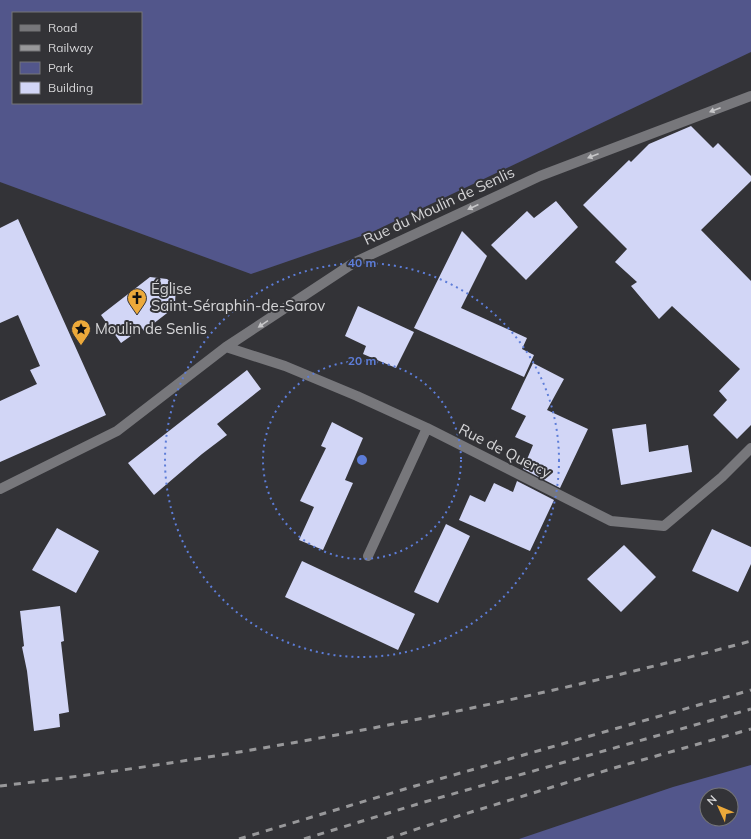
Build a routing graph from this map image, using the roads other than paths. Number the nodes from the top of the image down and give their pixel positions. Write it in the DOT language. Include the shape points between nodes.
graph roads {
  1 [pos="751,96"];
  2 [pos="226,347"];
  3 [pos="427,428"];
  4 [pos="751,448"];
  5 [pos="0,489"];
  6 [pos="368,556"];
  1 -- 2 [label="street, Rue du Moulin de Senlis, one-way" via="540,176 355,262"];
  2 -- 3 [label="street, Rue de Quercy" via="285,366"];
  2 -- 5 [label="street, Rue du Moulin de Senlis" via="117,431"];
  3 -- 4 [label="street, Rue de Quercy" via="611,521 664,526 722,477"];
  3 -- 6 [label="street"];
}
